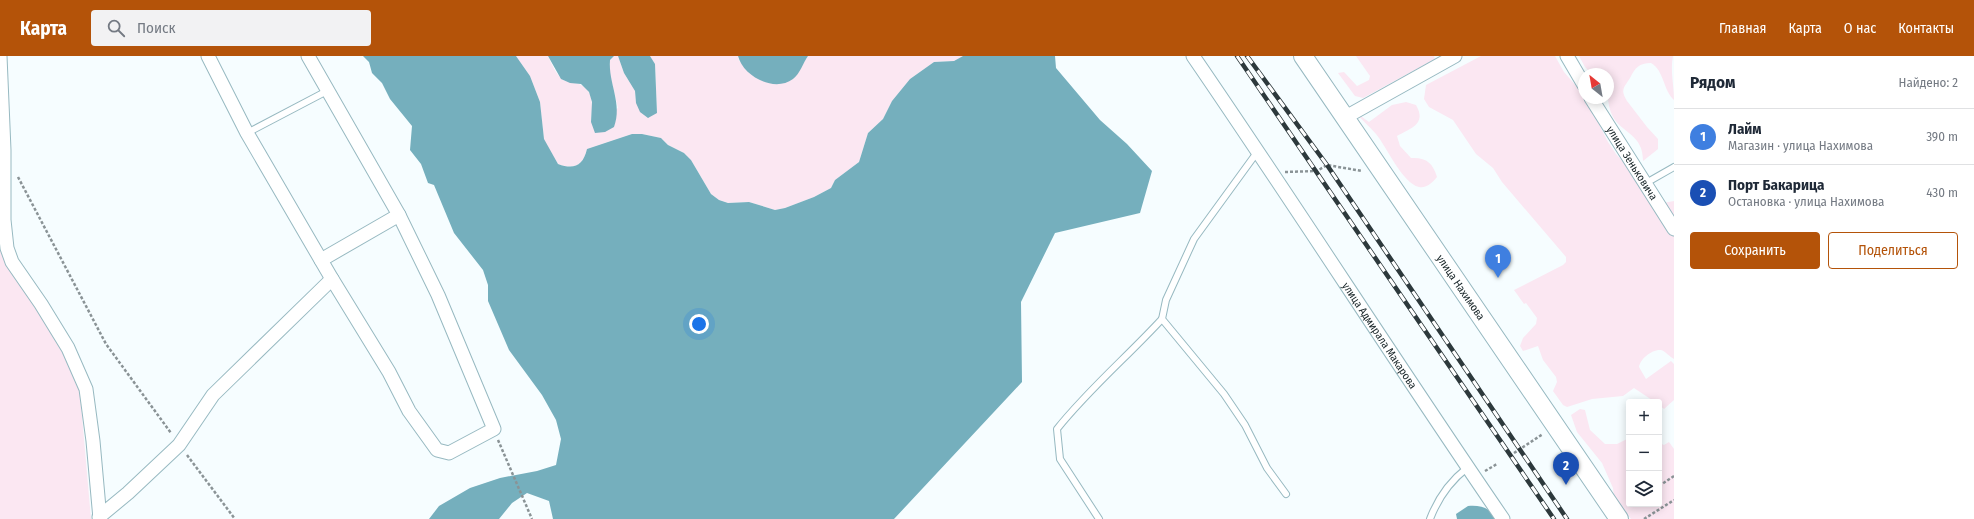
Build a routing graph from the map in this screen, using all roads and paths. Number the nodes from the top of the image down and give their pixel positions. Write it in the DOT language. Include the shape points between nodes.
graph roads {
  1 [pos="0,56"];
  2 [pos="208,56"];
  3 [pos="308,56"];
  4 [pos="1193,56"];
  5 [pos="1303,56"];
  6 [pos="1455,56"];
  7 [pos="1566,56"];
  8 [pos="1578,75"];
  9 [pos="327,91"];
  10 [pos="1596,104"];
  11 [pos="1344,118"];
  12 [pos="247,133"];
  13 [pos="1258,151"];
  14 [pos="1674,167"];
  15 [pos="15,171"];
  16 [pos="1273,172"];
  17 [pos="1367,172"];
  18 [pos="1646,183"];
  19 [pos="399,215"];
  20 [pos="1674,228"];
  21 [pos="321,260"];
  22 [pos="332,279"];
  23 [pos="1162,319"];
  24 [pos="494,429"];
  25 [pos="1532,443"];
  26 [pos="179,445"];
  27 [pos="1514,453"];
  28 [pos="1497,464"];
  29 [pos="1468,468"];
  30 [pos="1486,471"];
  31 [pos="1674,476"];
  32 [pos="1662,484"];
  33 [pos="1286,494"];
  34 [pos="1674,500"];
  35 [pos="99,518"];
  36 [pos="235,519"];
  37 [pos="532,519"];
  38 [pos="1099,519"];
  39 [pos="1430,519"];
  40 [pos="1503,519"];
  41 [pos="1619,519"];
  42 [pos="1644,519"];
  1 -- 35 [label="street" via="7,248 12,262 68,348 86,389"];
  2 -- 12 [label="street"];
  3 -- 9 [label="street"];
  4 -- 13 [label="street, улица Адмирала Макарова"];
  5 -- 11 [label="main road, улица Нахимова"];
  6 -- 11 [label="street"];
  7 -- 8 [label="street"];
  9 -- 12 [label="lane"];
  9 -- 19 [label="street"];
  10 -- 18 [label="street, улица Зеньковича"];
  11 -- 41 [label="main road, улица Нахимова"];
  12 -- 21 [label="street"];
  13 -- 16 [label="street, улица Адмирала Макарова"];
  13 -- 23 [label="lane" via="1194,239 1166,300"];
  14 -- 18 [label="lane"];
  15 -- 26 [label="path" via="106,344"];
  16 -- 17 [label="path" via="1317,171 1327,165"];
  16 -- 29 [label="street, улица Адмирала Макарова"];
  18 -- 20 [label="street, улица Зеньковича"];
  19 -- 21 [label="street"];
  19 -- 24 [label="street" via="438,295"];
  21 -- 22 [label="street"];
  22 -- 24 [label="street" via="389,372 409,411 436,450 449,453"];
  22 -- 26 [label="street" via="213,395"];
  23 -- 33 [label="lane" via="1233,406 1246,425 1267,468"];
  23 -- 38 [label="lane" via="1129,355 1080,401 1057,429 1060,459"];
  24 -- 37 [label="path"];
  25 -- 27 [label="path"];
  26 -- 35 [label="street"];
  26 -- 36 [label="path"];
  28 -- 30 [label="path"];
  29 -- 39 [label="lane" via="1457,476 1438,499"];
  29 -- 40 [label="street, улица Адмирала Макарова"];
  31 -- 32 [label="path"];
  34 -- 42 [label="path"];
}
